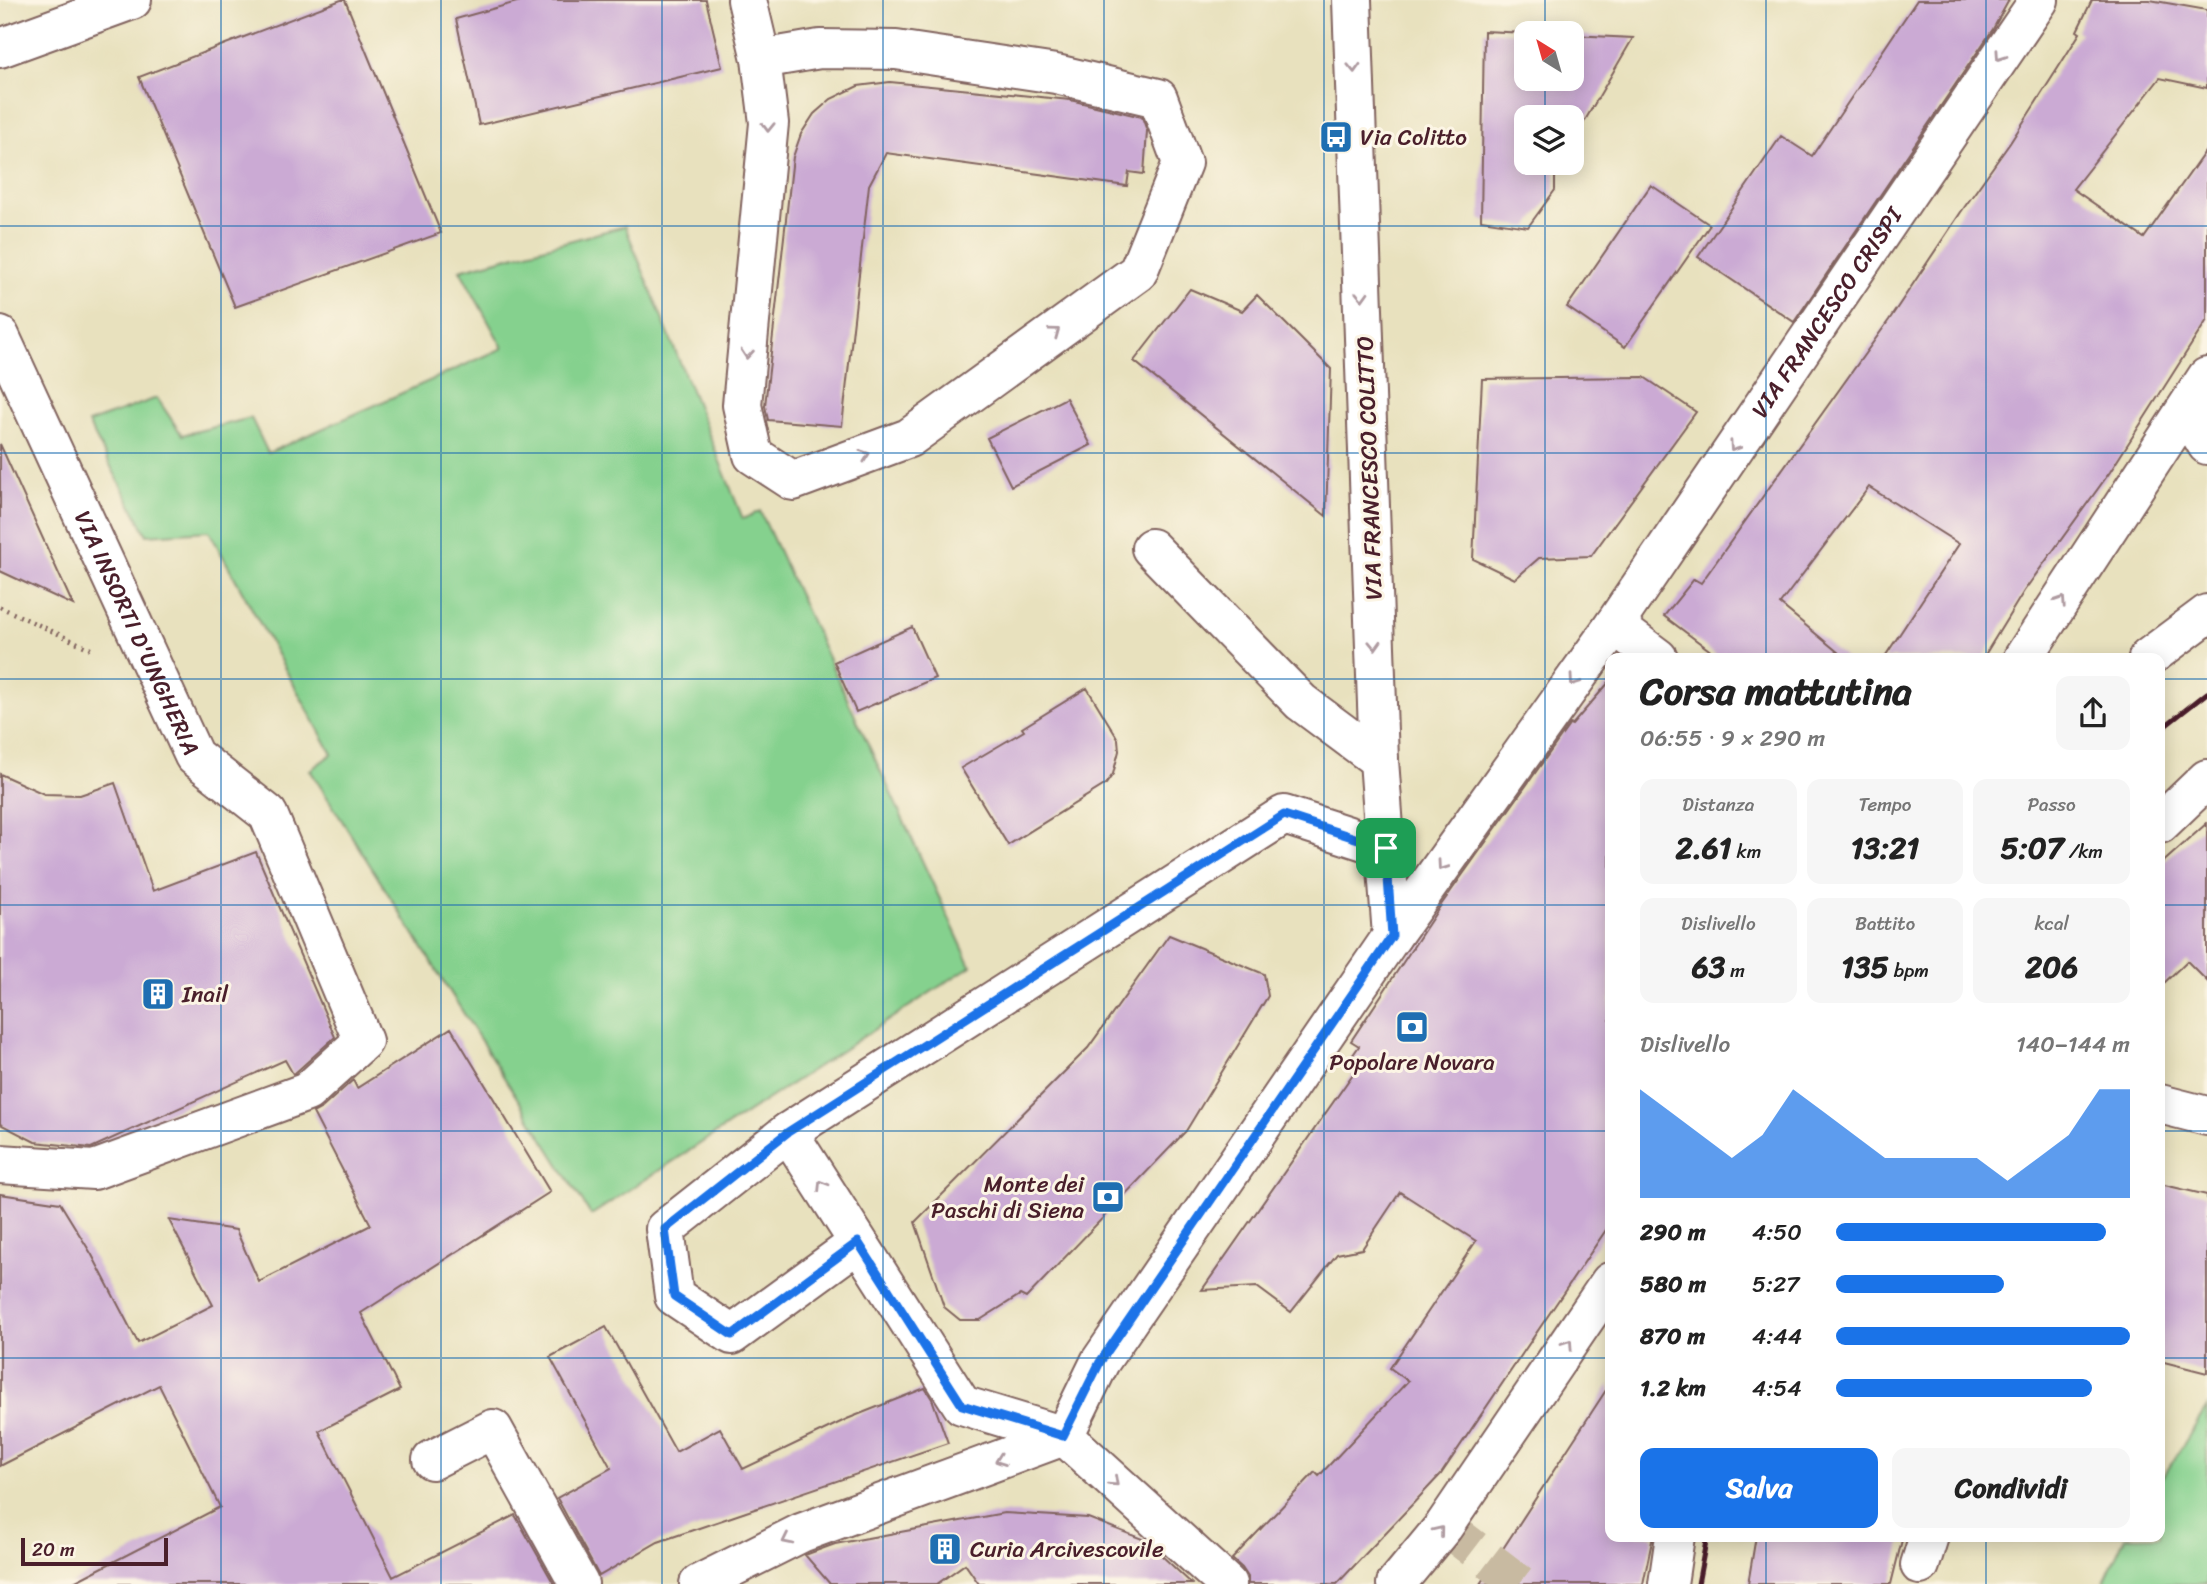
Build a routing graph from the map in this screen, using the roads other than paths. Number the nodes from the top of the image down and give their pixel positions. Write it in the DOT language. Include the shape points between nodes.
graph roads {
  1 [pos="132,0"];
  2 [pos="747,0"];
  3 [pos="1352,0"];
  4 [pos="2039,0"];
  5 [pos="0,48"];
  6 [pos="761,59"];
  7 [pos="0,336"];
  8 [pos="2200,387"];
  9 [pos="2207,445"];
  10 [pos="1151,548"];
  11 [pos="2207,614"];
  12 [pos="1614,625"];
  13 [pos="1651,653"];
  14 [pos="2026,653"];
  15 [pos="2155,653"];
  16 [pos="1379,760"];
  17 [pos="2207,779"];
  18 [pos="2165,819"];
  19 [pos="1386,848"];
  20 [pos="1392,936"];
  21 [pos="2165,1105"];
  22 [pos="2207,1116"];
  23 [pos="788,1132"];
  24 [pos="0,1164"];
  25 [pos="858,1242"];
  26 [pos="1605,1289"];
  27 [pos="1063,1436"];
  28 [pos="432,1460"];
  29 [pos="1674,1542"];
  30 [pos="579,1584"];
  31 [pos="699,1584"];
  32 [pos="1227,1584"];
  33 [pos="1396,1584"];
  34 [pos="1668,1584"];
  1 -- 5 [label="street"];
  2 -- 6 [label="street"];
  3 -- 16 [label="street, VIA FRANCESCO COLITTO, one-way"];
  4 -- 12 [label="street, VIA FRANCESCO CRISPI, one-way"];
  6 -- 6 [label="street, one-way" via="769,123 742,405 753,455 793,481 909,438 1138,272 1182,163 1158,98 1056,74 896,50 820,49"];
  7 -- 24 [label="street, VIA INSORTI D'UNGHERIA" via="194,756 268,814 363,1041 307,1092 94,1170"];
  8 -- 9 [label="street" via="2201,435"];
  14 -- 8 [label="street, one-way"];
  10 -- 16 [label="street" via="1301,702"];
  11 -- 15 [label="street"];
  12 -- 13 [label="street"];
  12 -- 20 [label="street, VIA FRANCESCO CRISPI, one-way"];
  16 -- 19 [label="street, VIA FRANCESCO COLITTO"];
  17 -- 18 [label="street"];
  19 -- 20 [label="street, VIA FRANCESCO COLITTO"];
  19 -- 23 [label="street" via="1284,815"];
  20 -- 27 [label="street, VIA FRANCESCO CRISPI" via="1100,1362"];
  21 -- 22 [label="street"];
  25 -- 23 [label="street, one-way"];
  23 -- 25 [label="street" via="665,1229 674,1296 732,1335"];
  25 -- 27 [label="street" via="962,1405"];
  33 -- 26 [label="street, one-way" via="1444,1526"];
  27 -- 31 [label="street, one-way" via="801,1533"];
  27 -- 32 [label="street, one-way"];
  28 -- 30 [label="street" via="492,1429"];
  29 -- 34 [label="street"];
}
